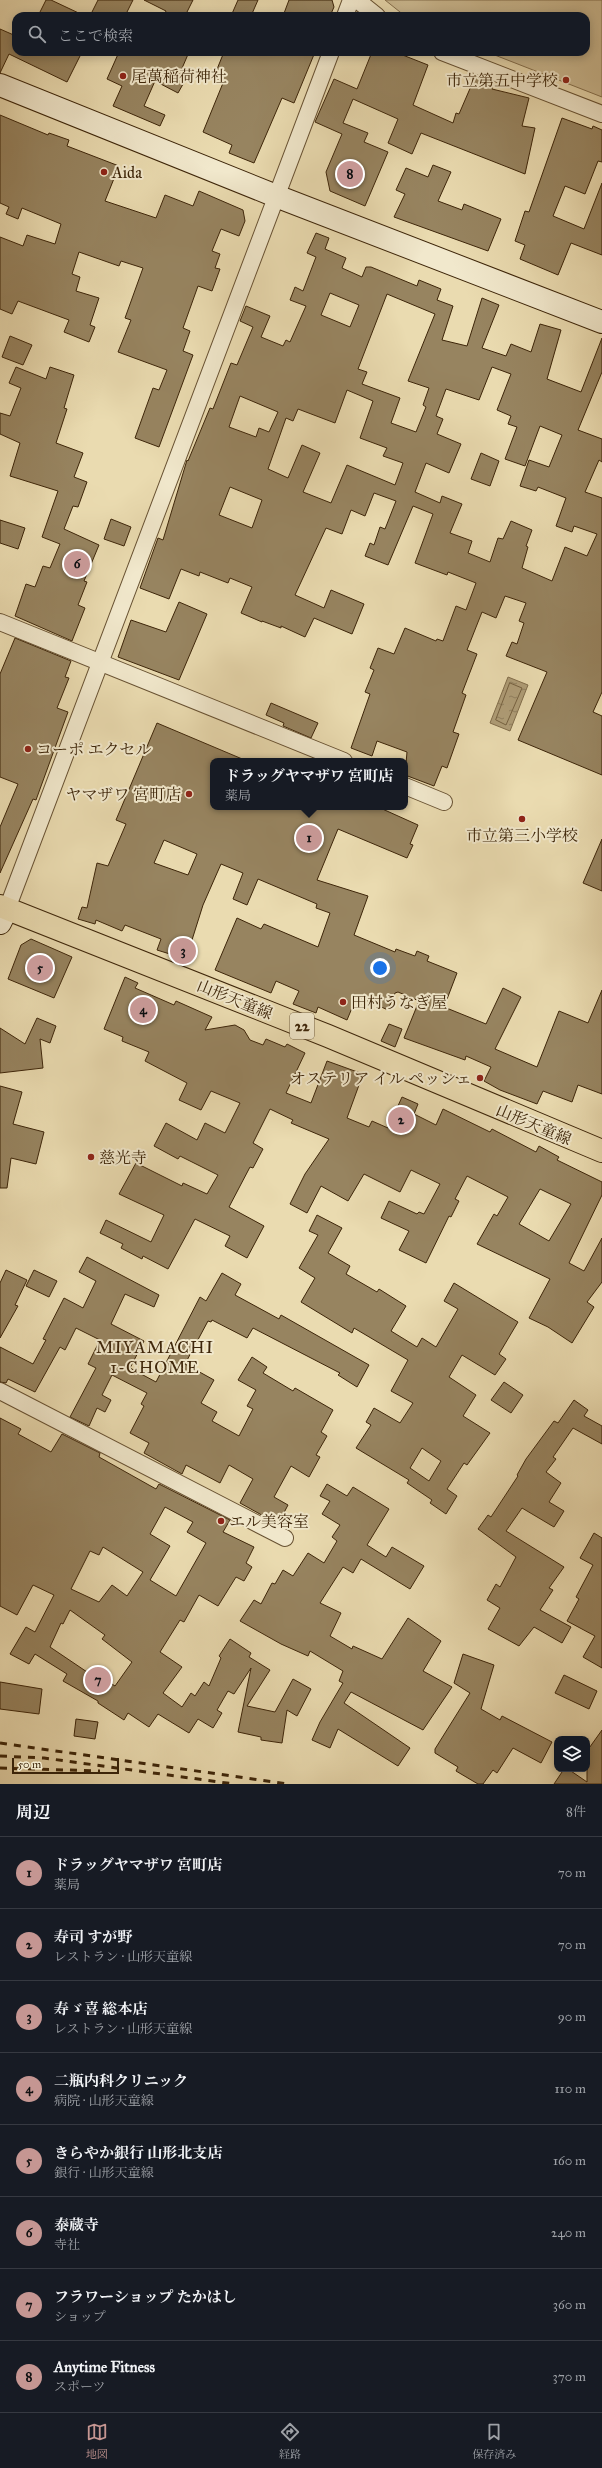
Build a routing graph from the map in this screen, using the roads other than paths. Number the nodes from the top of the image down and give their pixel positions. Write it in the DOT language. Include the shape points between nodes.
graph roads {
  1 [pos="351,0"];
  2 [pos="357,0"];
  3 [pos="346,12"];
  4 [pos="372,12"];
  5 [pos="329,56"];
  6 [pos="452,56"];
  7 [pos="0,85"];
  8 [pos="602,114"];
  9 [pos="276,196"];
  10 [pos="602,322"];
  11 [pos="0,622"];
  12 [pos="102,662"];
  13 [pos="337,758"];
  14 [pos="408,787"];
  15 [pos="444,802"];
  16 [pos="2,913"];
  17 [pos="602,1151"];
  18 [pos="0,1391"];
  19 [pos="285,1538"];
  1 -- 3 [label="street"];
  2 -- 4 [label="street"];
  5 -- 9 [label="street"];
  6 -- 8 [label="street"];
  7 -- 9 [label="street"];
  9 -- 10 [label="street"];
  9 -- 12 [label="street"];
  11 -- 12 [label="street"];
  12 -- 13 [label="street"];
  12 -- 16 [label="street"];
  14 -- 15 [label="street"];
  16 -- 17 [label="main road, 山形天童線 / 22" via="328,1036"];
  18 -- 19 [label="street"];
}
